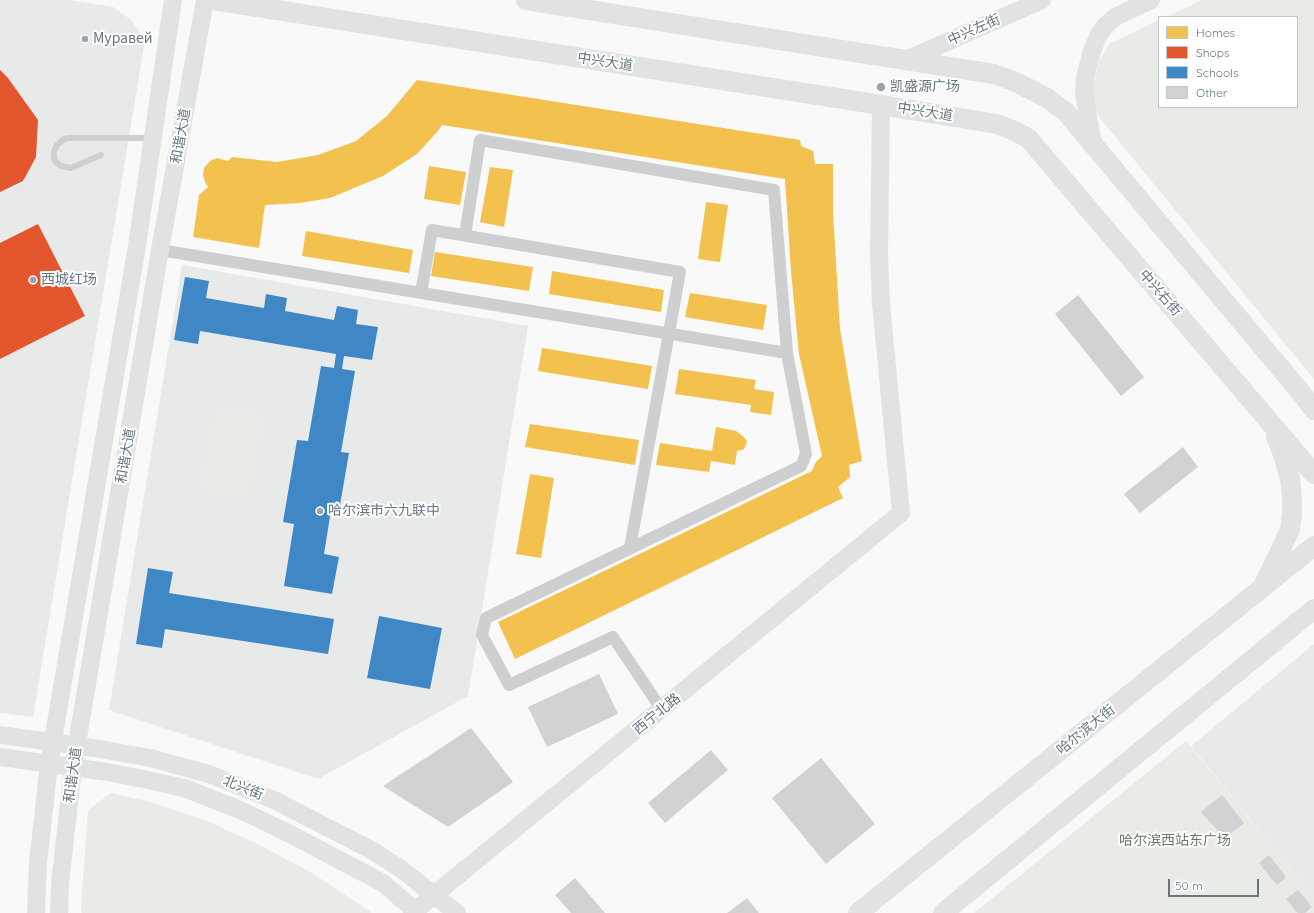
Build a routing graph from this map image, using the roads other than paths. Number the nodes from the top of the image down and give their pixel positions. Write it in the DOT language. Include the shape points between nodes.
graph roads {
  1 [pos="173,0"];
  2 [pos="204,0"];
  3 [pos="213,0"];
  4 [pos="526,0"];
  5 [pos="1042,0"];
  6 [pos="1151,0"];
  7 [pos="906,60"];
  8 [pos="881,105"];
  9 [pos="997,124"];
  10 [pos="153,138"];
  11 [pos="1093,145"];
  12 [pos="101,155"];
  13 [pos="465,235"];
  14 [pos="160,250"];
  15 [pos="421,293"];
  16 [pos="670,334"];
  17 [pos="787,354"];
  18 [pos="1310,402"];
  19 [pos="1271,423"];
  20 [pos="1314,474"];
  21 [pos="1314,546"];
  22 [pos="630,548"];
  23 [pos="1261,589"];
  24 [pos="1314,609"];
  25 [pos="662,710"];
  26 [pos="0,735"];
  27 [pos="53,742"];
  28 [pos="76,745"];
  29 [pos="0,757"];
  30 [pos="49,764"];
  31 [pos="73,767"];
  32 [pos="434,895"];
  33 [pos="415,912"];
  34 [pos="36,913"];
  35 [pos="59,913"];
  36 [pos="457,913"];
  37 [pos="858,913"];
  38 [pos="943,913"];
  1 -- 10 [label="main road, 和谐大道"];
  2 -- 14 [label="main road, 和谐大道"];
  3 -- 8 [label="main road, 中兴大道"];
  4 -- 7 [label="main road"];
  5 -- 7 [label="main road, 中兴左街"];
  6 -- 11 [label="main road" via="1115,17 1098,36 1085,78 1084,93"];
  7 -- 11 [label="main road" via="994,74 1018,83 1047,98 1066,112"];
  8 -- 9 [label="main road, 中兴大道"];
  8 -- 25 [label="main road, 西宁北路" via="881,304 901,513"];
  9 -- 19 [label="main road, 中兴右街" via="1029,139"];
  10 -- 12 [label="lane" via="68,138 57,145 54,152 55,161 61,166 71,168"];
  10 -- 27 [label="main road, 和谐大道"];
  11 -- 18 [label="main road"];
  13 -- 15 [label="street" via="432,230"];
  13 -- 16 [label="street" via="680,272"];
  13 -- 17 [label="street" via="480,140 774,190"];
  14 -- 15 [label="street"];
  14 -- 28 [label="main road, 和谐大道"];
  15 -- 16 [label="street"];
  16 -- 17 [label="street"];
  16 -- 22 [label="street"];
  17 -- 22 [label="street" via="806,454 800,466"];
  19 -- 20 [label="main road, 中兴右街"];
  19 -- 23 [label="main road" via="1290,479 1292,513 1290,530"];
  21 -- 23 [label="main road, 哈尔滨大街"];
  22 -- 25 [label="street" via="486,618 482,635 509,685 613,637"];
  23 -- 37 [label="main road, 哈尔滨大街"];
  24 -- 38 [label="main road"];
  25 -- 32 [label="main road, 西宁北路"];
  26 -- 27 [label="main road, 北兴街"];
  27 -- 28 [label="main road, 北兴街"];
  27 -- 30 [label="main road, 和谐大道"];
  28 -- 31 [label="main road, 和谐大道"];
  28 -- 32 [label="main road, 北兴街" via="150,758 209,774 274,800 375,852"];
  29 -- 30 [label="main road, 北兴街"];
  30 -- 31 [label="main road, 北兴街"];
  30 -- 34 [label="main road, 和谐大道" via="38,863"];
  31 -- 33 [label="main road, 北兴街" via="184,788 238,809 383,883"];
  31 -- 35 [label="main road, 和谐大道"];
  32 -- 33 [label="main road, 西宁北路"];
  32 -- 36 [label="main road, 北兴街"];
}
